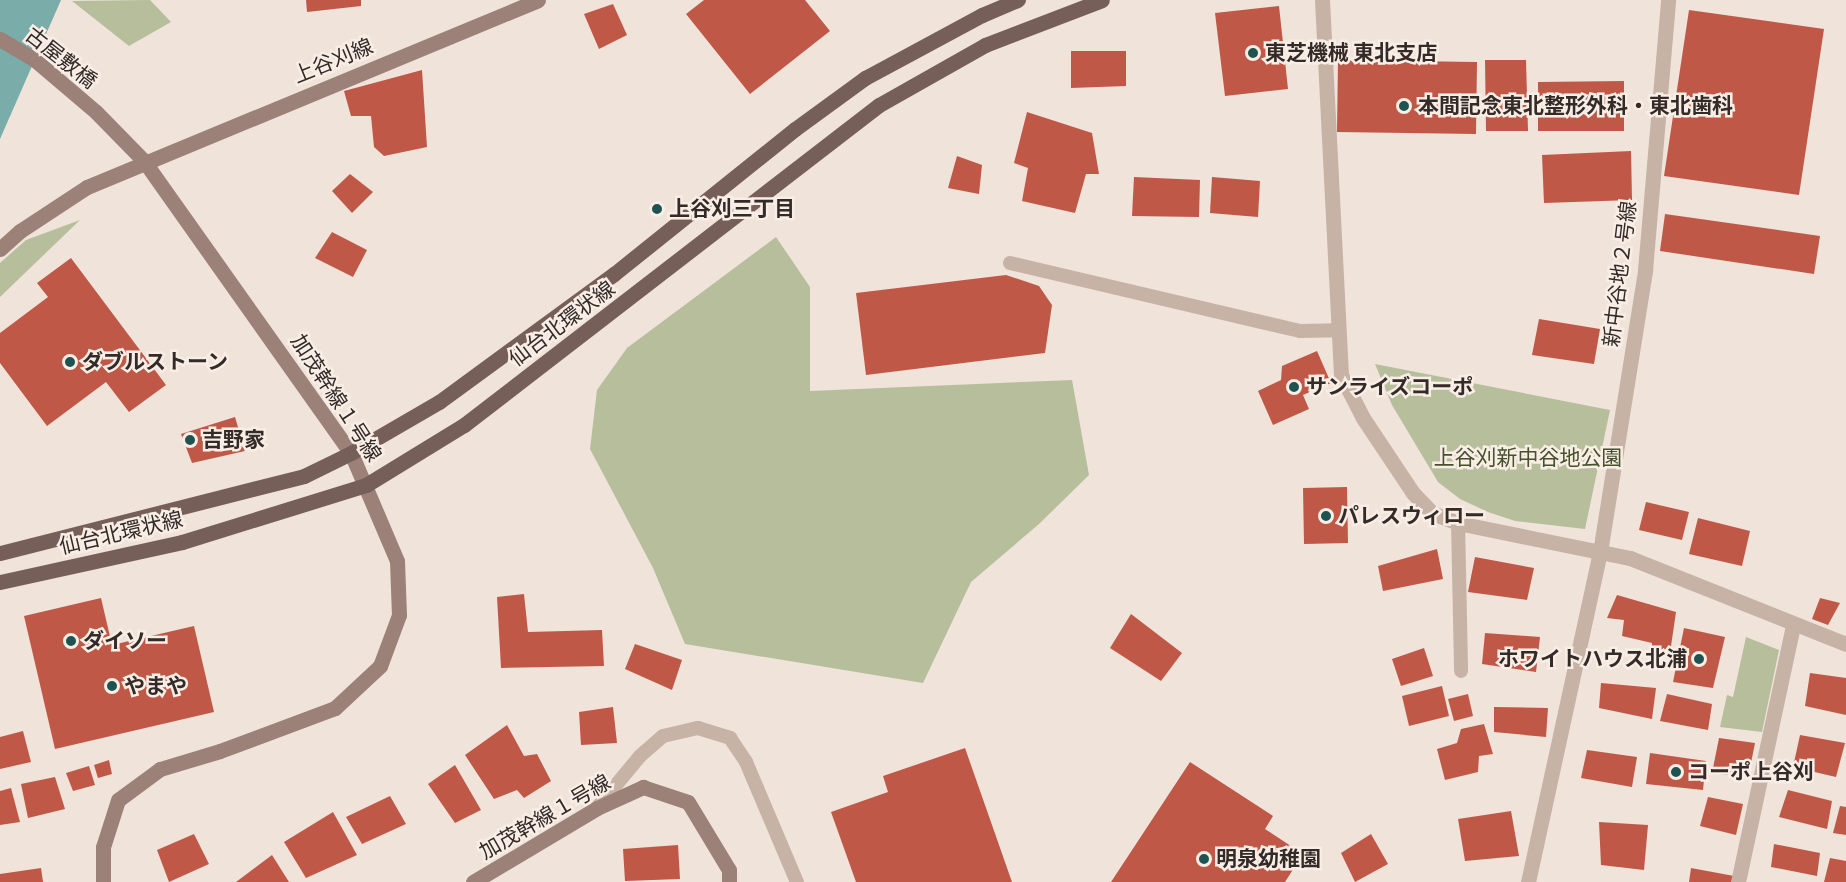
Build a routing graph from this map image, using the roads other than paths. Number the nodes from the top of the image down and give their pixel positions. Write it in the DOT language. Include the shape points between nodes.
graph roads {
  1 [pos="538,0"];
  2 [pos="1018,0"];
  3 [pos="1102,0"];
  4 [pos="1322,0"];
  5 [pos="1668,0"];
  6 [pos="0,39"];
  7 [pos="144,161"];
  8 [pos="0,249"];
  9 [pos="1010,263"];
  10 [pos="1339,330"];
  11 [pos="351,453"];
  12 [pos="366,485"];
  13 [pos="1458,523"];
  14 [pos="1600,552"];
  15 [pos="0,553"];
  16 [pos="0,582"];
  17 [pos="1793,625"];
  18 [pos="1846,644"];
  19 [pos="1461,671"];
  20 [pos="597,808"];
  21 [pos="103,882"];
  22 [pos="473,882"];
  23 [pos="729,882"];
  24 [pos="797,882"];
  25 [pos="1528,882"];
  26 [pos="1738,882"];
  1 -- 7 [label="street, 上谷刈線"];
  2 -- 11 [label="main road, 仙台北環状線" via="865,78 605,281 439,402"];
  3 -- 12 [label="main road, 仙台北環状線" via="985,45 879,105 464,425"];
  4 -- 10 [label="street"];
  5 -- 14 [label="street, 新中谷地２号線" via="1645,270"];
  6 -- 7 [label="street, 古屋敷橋" via="35,60 96,112"];
  7 -- 8 [label="street, 上谷刈線" via="87,187 20,231"];
  7 -- 11 [label="street, 加茂幹線１号線"];
  9 -- 10 [label="lane" via="1300,331"];
  10 -- 13 [label="street" via="1341,375 1391,465 1432,513"];
  11 -- 12 [label="street, 加茂幹線１号線"];
  11 -- 15 [label="main road, 仙台北環状線" via="304,476"];
  12 -- 16 [label="main road, 仙台北環状線" via="182,542"];
  12 -- 21 [label="street, 加茂幹線１号線" via="397,561 399,615 380,666 335,708 160,769 118,800 103,847"];
  13 -- 14 [label="street"];
  13 -- 19 [label="lane"];
  14 -- 17 [label="street" via="1630,558"];
  14 -- 25 [label="street, 新中谷地２号線"];
  17 -- 18 [label="street"];
  17 -- 26 [label="street"];
  20 -- 22 [label="street, 加茂幹線１号線"];
  20 -- 23 [label="street, 加茂幹線１号線" via="643,787 688,802 729,870"];
  20 -- 24 [label="lane" via="640,756 663,736 698,728 730,738 746,762"];
}
